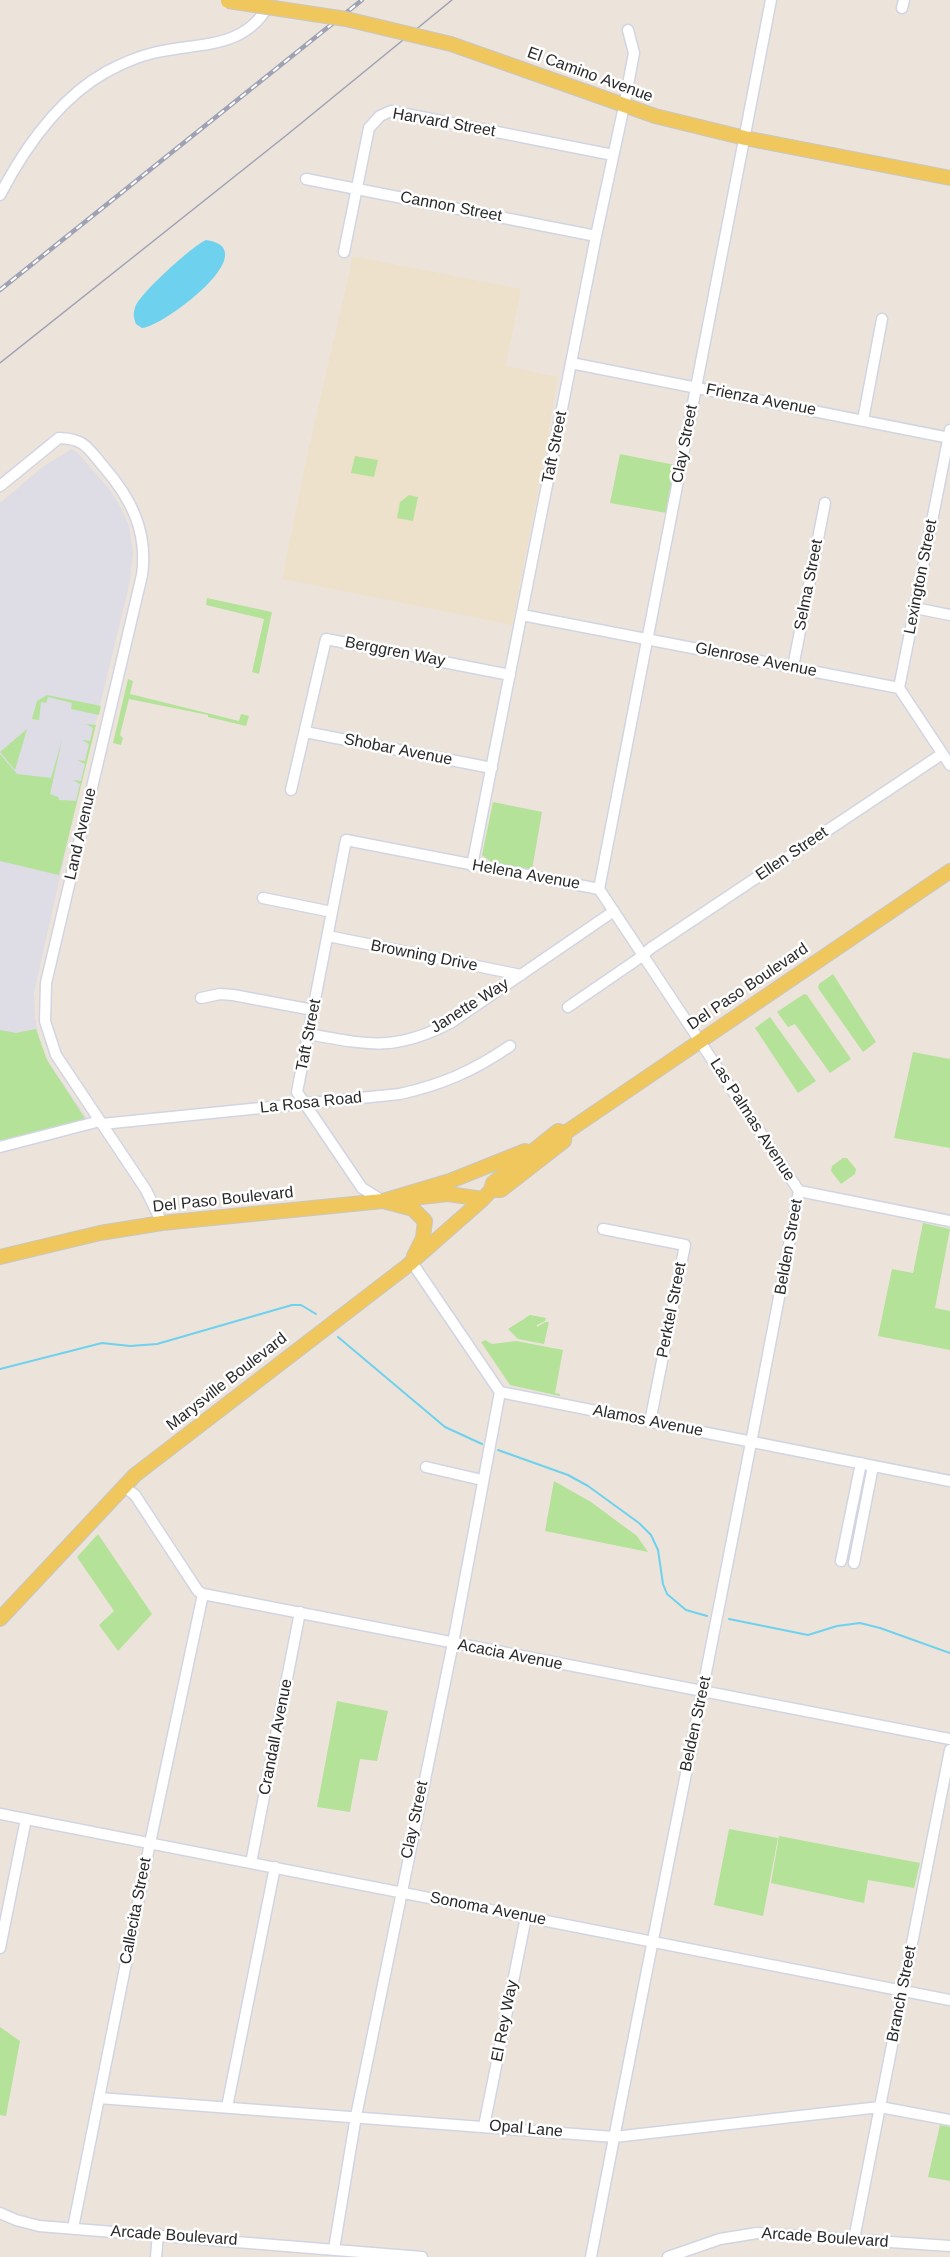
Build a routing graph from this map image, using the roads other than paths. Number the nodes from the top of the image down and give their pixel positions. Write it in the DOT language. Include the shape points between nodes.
graph roads {
  1 [pos="224,0"];
  2 [pos="771,0"];
  3 [pos="271,1"];
  4 [pos="628,30"];
  5 [pos="624,106"];
  6 [pos="745,138"];
  7 [pos="614,155"];
  8 [pos="306,178"];
  9 [pos="950,178"];
  10 [pos="357,189"];
  11 [pos="1,191"];
  12 [pos="596,236"];
  13 [pos="344,252"];
  14 [pos="882,319"];
  15 [pos="571,363"];
  16 [pos="696,387"];
  17 [pos="863,420"];
  18 [pos="949,435"];
  19 [pos="0,486"];
  20 [pos="825,503"];
  21 [pos="915,608"];
  22 [pos="522,615"];
  23 [pos="950,615"];
  24 [pos="647,639"];
  25 [pos="793,668"];
  26 [pos="510,675"];
  27 [pos="899,688"];
  28 [pos="305,732"];
  29 [pos="942,754"];
  30 [pos="950,765"];
  31 [pos="492,768"];
  32 [pos="291,790"];
  33 [pos="346,840"];
  34 [pos="472,866"];
  35 [pos="950,871"];
  36 [pos="598,889"];
  37 [pos="263,898"];
  38 [pos="332,912"];
  39 [pos="614,912"];
  40 [pos="328,936"];
  41 [pos="642,954"];
  42 [pos="521,975"];
  43 [pos="201,998"];
  44 [pos="568,1007"];
  45 [pos="313,1010"];
  46 [pos="309,1034"];
  47 [pos="699,1040"];
  48 [pos="510,1046"];
  49 [pos="305,1103"];
  50 [pos="101,1122"];
  51 [pos="565,1132"];
  52 [pos="546,1141"];
  53 [pos="0,1147"];
  54 [pos="450,1181"];
  55 [pos="799,1191"];
  56 [pos="487,1195"];
  57 [pos="383,1201"];
  58 [pos="950,1221"];
  59 [pos="162,1222"];
  60 [pos="603,1229"];
  61 [pos="0,1257"];
  62 [pos="411,1262"];
  63 [pos="500,1392"];
  64 [pos="650,1422"];
  65 [pos="752,1442"];
  66 [pos="861,1463"];
  67 [pos="873,1466"];
  68 [pos="426,1467"];
  69 [pos="482,1480"];
  70 [pos="950,1481"];
  71 [pos="123,1486"];
  72 [pos="844,1548"];
  73 [pos="856,1551"];
  74 [pos="841,1561"];
  75 [pos="854,1563"];
  76 [pos="203,1594"];
  77 [pos="300,1612"];
  78 [pos="0,1619"];
  79 [pos="453,1643"];
  80 [pos="703,1692"];
  81 [pos="950,1740"];
  82 [pos="950,1750"];
  83 [pos="0,1814"];
  84 [pos="26,1819"];
  85 [pos="150,1843"];
  86 [pos="251,1863"];
  87 [pos="275,1867"];
  88 [pos="400,1892"];
  89 [pos="526,1917"];
  90 [pos="652,1942"];
  91 [pos="0,1948"];
  92 [pos="903,1991"];
  93 [pos="950,2000"];
  94 [pos="99,2098"];
  95 [pos="227,2107"];
  96 [pos="880,2107"];
  97 [pos="356,2116"];
  98 [pos="950,2121"];
  99 [pos="484,2126"];
  100 [pos="614,2137"];
  101 [pos="0,2213"];
  102 [pos="74,2228"];
  103 [pos="158,2234"];
  104 [pos="854,2239"];
  105 [pos="950,2246"];
  106 [pos="334,2249"];
  107 [pos="156,2257"];
  108 [pos="422,2257"];
  109 [pos="591,2257"];
  110 [pos="669,2257"];
  1 -- 5 [label="main road, El Camino Avenue, bridge" via="346,19 451,44"];
  2 -- 6 [label="street, Clay Street"];
  3 -- 11 [label="street" via="250,27 228,40 153,53 93,81 48,120"];
  4 -- 5 [label="street, Taft Street" via="634,53"];
  5 -- 6 [label="main road, El Camino Avenue"];
  5 -- 7 [label="street, Taft Street"];
  6 -- 9 [label="main road, El Camino Avenue"];
  6 -- 16 [label="street, Clay Street"];
  7 -- 10 [label="street, Harvard Street" via="391,111 369,128"];
  7 -- 12 [label="street, Taft Street"];
  8 -- 10 [label="street, Cannon Street"];
  10 -- 12 [label="street, Cannon Street"];
  10 -- 13 [label="street, Harvard Street"];
  12 -- 15 [label="street, Taft Street"];
  14 -- 17 [label="street"];
  15 -- 16 [label="street, Frienza Avenue"];
  15 -- 22 [label="street, Taft Street"];
  16 -- 17 [label="street, Frienza Avenue"];
  16 -- 24 [label="street, Clay Street"];
  17 -- 18 [label="street, Frienza Avenue"];
  18 -- 21 [label="street, Lexington Street"];
  19 -- 50 [label="street, Land Avenue" via="59,438 76,439 129,499 139,521 144,555 140,586 44,995 45,1021 56,1056"];
  20 -- 25 [label="street, Selma Street"];
  21 -- 23 [label="street"];
  21 -- 27 [label="street, Lexington Street"];
  22 -- 24 [label="street, Glenrose Avenue"];
  22 -- 26 [label="street, Taft Street"];
  24 -- 25 [label="street, Glenrose Avenue"];
  24 -- 36 [label="street, Clay Street"];
  25 -- 27 [label="street, Glenrose Avenue"];
  26 -- 28 [label="street, Berggren Way" via="326,639"];
  26 -- 31 [label="street, Taft Street"];
  27 -- 29 [label="street"];
  28 -- 31 [label="street, Shobar Avenue"];
  28 -- 32 [label="street, Berggren Way"];
  29 -- 30 [label="street"];
  29 -- 41 [label="street, Ellen Street"];
  31 -- 34 [label="street, Taft Street"];
  33 -- 34 [label="street, Helena Avenue"];
  33 -- 38 [label="street, Taft Street"];
  34 -- 36 [label="street, Helena Avenue"];
  35 -- 47 [label="main road, Del Paso Boulevard"];
  36 -- 39 [label="street, Helena Avenue"];
  37 -- 38 [label="street"];
  38 -- 40 [label="street, Taft Street"];
  39 -- 41 [label="street, Helena Avenue"];
  39 -- 42 [label="street, Janette Way"];
  40 -- 42 [label="street, Browning Drive"];
  40 -- 45 [label="street, Taft Street"];
  41 -- 44 [label="street"];
  41 -- 47 [label="street, Helena Avenue"];
  42 -- 46 [label="street, Janette Way" via="452,1022 422,1036 362,1044"];
  43 -- 45 [label="street" via="233,995"];
  45 -- 46 [label="street, Taft Street"];
  46 -- 49 [label="street, Taft Street" via="297,1092"];
  47 -- 51 [label="main road, Del Paso Boulevard"];
  47 -- 55 [label="street, Las Palmas Avenue"];
  48 -- 49 [label="street, La Rosa Road" via="467,1073 423,1088 400,1094"];
  49 -- 50 [label="street, La Rosa Road"];
  49 -- 57 [label="street, Taft Street" via="362,1188"];
  50 -- 53 [label="street, La Rosa Road"];
  50 -- 59 [label="street, Land Avenue" via="150,1196"];
  51 -- 52 [label="main road, Marysville Boulevard" via="558,1131"];
  51 -- 56 [label="main road, Marysville Boulevard" via="564,1141 501,1190"];
  52 -- 54 [label="main road, Del Paso Boulevard"];
  52 -- 56 [label="main road, Marysville Boulevard" via="493,1183"];
  54 -- 56 [label="main road" via="464,1182"];
  54 -- 57 [label="main road, Del Paso Boulevard"];
  55 -- 58 [label="street, Las Palmas Avenue"];
  55 -- 65 [label="street, Belden Street"];
  56 -- 57 [label="main road" via="448,1194"];
  56 -- 62 [label="main road, Marysville Boulevard"];
  57 -- 59 [label="main road, Del Paso Boulevard"];
  57 -- 62 [label="main road" via="413,1209 425,1221 423,1238"];
  59 -- 61 [label="main road, Del Paso Boulevard"];
  60 -- 64 [label="street, Perktel Street" via="685,1245"];
  62 -- 63 [label="street"];
  62 -- 71 [label="main road, Marysville Boulevard"];
  63 -- 64 [label="street, Alamos Avenue"];
  63 -- 69 [label="street, Clay Street"];
  64 -- 65 [label="street, Alamos Avenue"];
  65 -- 66 [label="street, Alamos Avenue"];
  65 -- 80 [label="street, Belden Street"];
  66 -- 67 [label="street, Alamos Avenue"];
  66 -- 72 [label="street"];
  67 -- 70 [label="street, Alamos Avenue"];
  67 -- 73 [label="street"];
  68 -- 69 [label="street"];
  69 -- 79 [label="street, Clay Street"];
  71 -- 76 [label="street" via="135,1495"];
  71 -- 78 [label="main road, Marysville Boulevard"];
  72 -- 73 [label="street"];
  72 -- 74 [label="street"];
  73 -- 75 [label="street"];
  76 -- 77 [label="street, Acacia Avenue"];
  76 -- 85 [label="street, Callecita Street"];
  77 -- 79 [label="street, Acacia Avenue"];
  77 -- 86 [label="street, Crandall Avenue"];
  79 -- 80 [label="street, Acacia Avenue"];
  79 -- 88 [label="street, Clay Street"];
  80 -- 81 [label="street, Acacia Avenue"];
  80 -- 90 [label="street, Belden Street"];
  82 -- 92 [label="street, Branch Street"];
  83 -- 84 [label="street, Sonoma Avenue"];
  84 -- 85 [label="street, Sonoma Avenue"];
  84 -- 91 [label="street"];
  85 -- 86 [label="street, Sonoma Avenue"];
  85 -- 94 [label="street, Callecita Street"];
  86 -- 87 [label="street, Sonoma Avenue"];
  87 -- 88 [label="street, Sonoma Avenue"];
  87 -- 95 [label="street"];
  88 -- 89 [label="street, Sonoma Avenue"];
  88 -- 97 [label="street, Clay Street"];
  89 -- 90 [label="street, Sonoma Avenue"];
  89 -- 99 [label="street, El Rey Way"];
  90 -- 92 [label="street, Sonoma Avenue"];
  90 -- 100 [label="street, Belden Street"];
  92 -- 93 [label="street, Sonoma Avenue"];
  92 -- 96 [label="street, Branch Street"];
  94 -- 95 [label="street, Opal Lane"];
  94 -- 102 [label="street, Callecita Street"];
  95 -- 97 [label="street, Opal Lane"];
  96 -- 98 [label="street, Opal Lane"];
  96 -- 100 [label="street, Opal Lane"];
  96 -- 104 [label="street, Branch Street"];
  97 -- 99 [label="street, Opal Lane"];
  97 -- 106 [label="street, Clay Street"];
  99 -- 100 [label="street, Opal Lane"];
  100 -- 109 [label="street, Belden Street"];
  101 -- 102 [label="street, Arcade Boulevard" via="28,2223"];
  102 -- 103 [label="street, Arcade Boulevard"];
  103 -- 106 [label="street, Arcade Boulevard"];
  103 -- 107 [label="street"];
  104 -- 105 [label="street, Arcade Boulevard"];
  104 -- 110 [label="street, Arcade Boulevard" via="776,2232 748,2234 720,2238"];
  106 -- 108 [label="street, Arcade Boulevard"];
}
